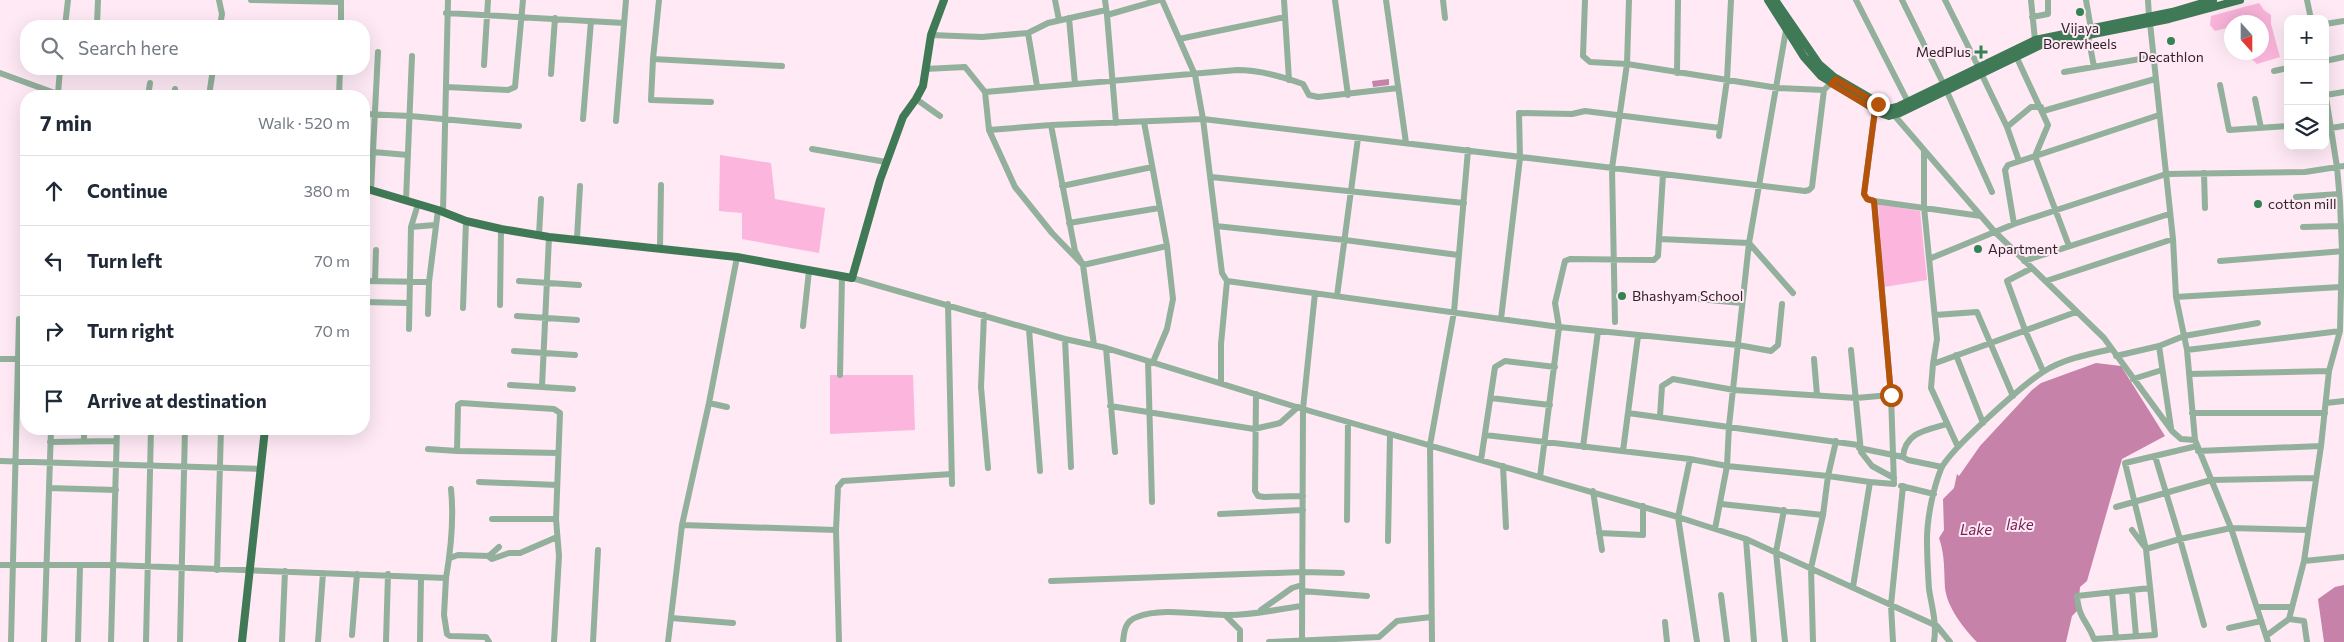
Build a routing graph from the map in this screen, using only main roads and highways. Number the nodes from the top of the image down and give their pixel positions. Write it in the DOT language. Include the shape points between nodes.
graph roads {
  1 [pos="944,0"];
  2 [pos="1768,0"];
  3 [pos="1775,0"];
  4 [pos="2213,0"];
  5 [pos="2240,0"];
  6 [pos="2149,20"];
  7 [pos="2090,32"];
  8 [pos="1980,70"];
  9 [pos="1834,81"];
  10 [pos="1945,88"];
  11 [pos="370,190"];
  12 [pos="264,435"];
  13 [pos="242,642"];
  1 -- 11 [label="main road" via="931,35 923,86 903,117 886,162 852,278 737,257 500,229"];
  2 -- 9 [label="main road" via="1804,56"];
  3 -- 9 [label="main road" via="1813,57"];
  4 -- 6 [label="main road"];
  5 -- 6 [label="main road"];
  6 -- 7 [label="main road"];
  7 -- 8 [label="main road" via="2043,44"];
  7 -- 8 [label="main road" via="2035,40"];
  8 -- 10 [label="main road"];
  9 -- 10 [label="main road" via="1885,108 1893,109"];
  9 -- 10 [label="main road" via="1875,110 1894,115"];
  12 -- 13 [label="main road"];
}
